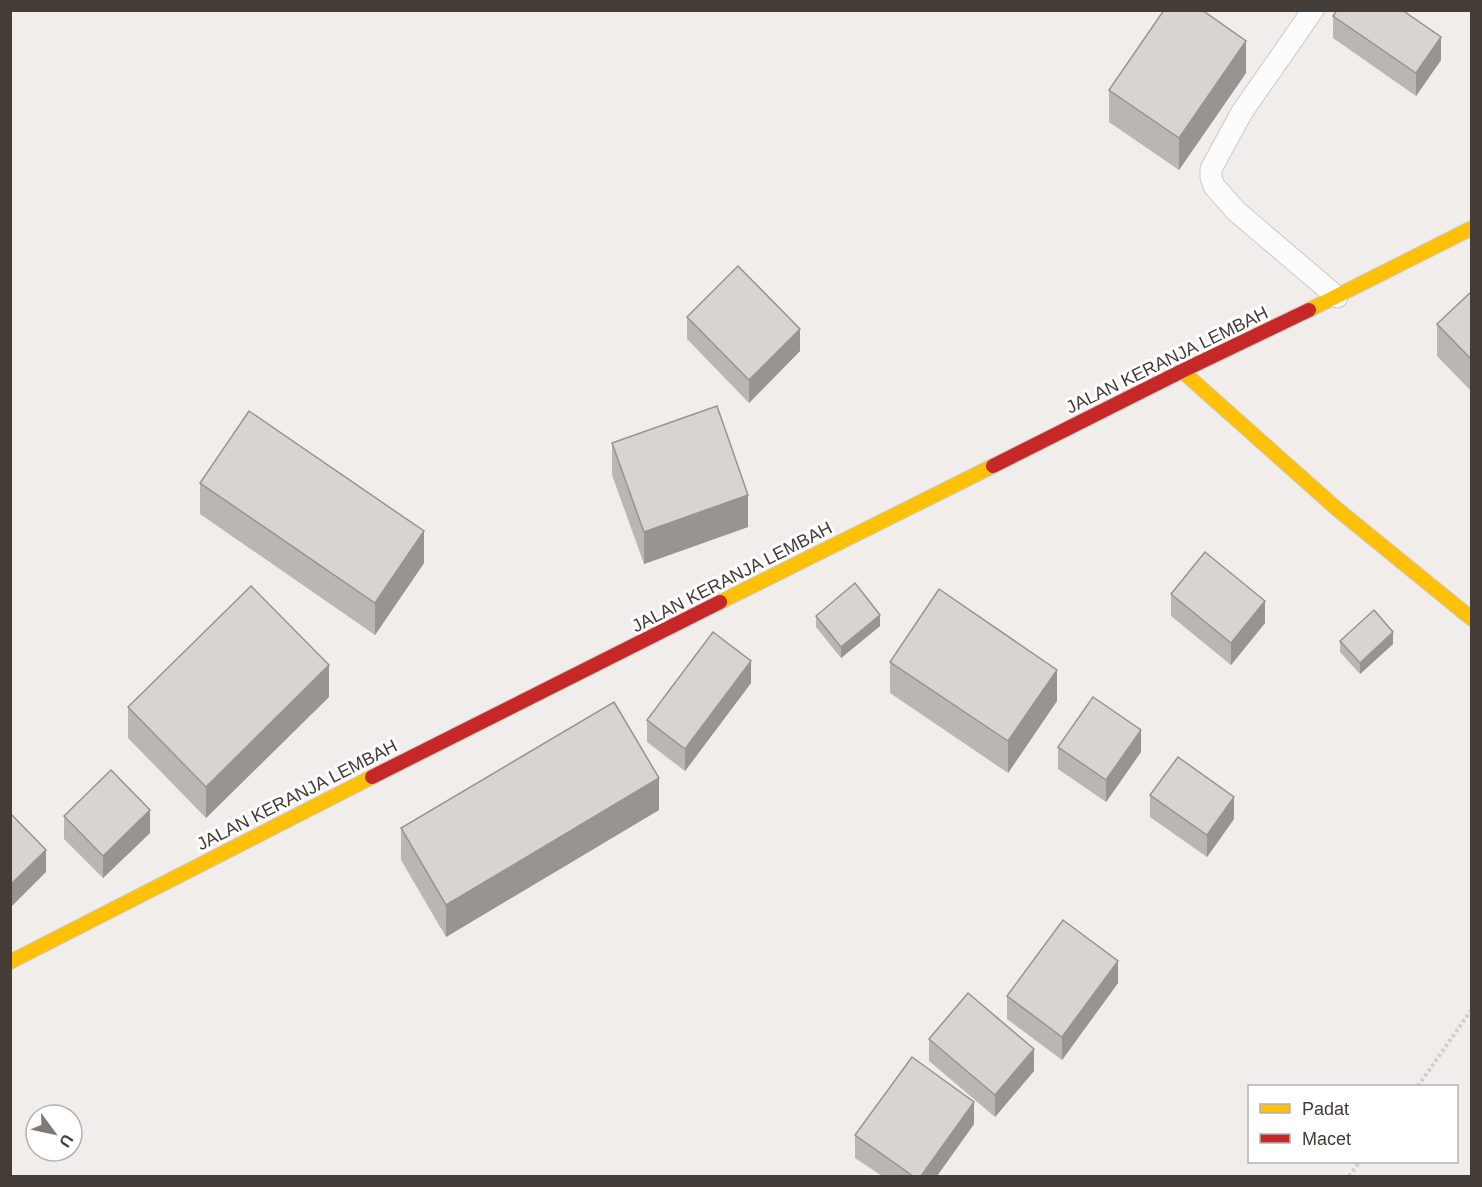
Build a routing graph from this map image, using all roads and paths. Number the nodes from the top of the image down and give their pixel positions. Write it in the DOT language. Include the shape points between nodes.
graph roads {
  1 [pos="1313,10"];
  2 [pos="1472,228"];
  3 [pos="1337,297"];
  4 [pos="1182,371"];
  5 [pos="1472,619"];
  6 [pos="10,962"];
  7 [pos="1472,1009"];
  8 [pos="1419,1085"];
  9 [pos="1358,1163"];
  10 [pos="1348,1176"];
  1 -- 3 [label="lane" via="1242,112 1211,169 1211,177 1236,212"];
  2 -- 3 [label="main road, JALAN KERANJA LEMBAH"];
  3 -- 4 [label="main road, JALAN KERANJA LEMBAH"];
  4 -- 5 [label="main road" via="1337,509"];
  4 -- 6 [label="main road, JALAN KERANJA LEMBAH"];
  7 -- 8 [label="path"];
  9 -- 10 [label="path"];
}
